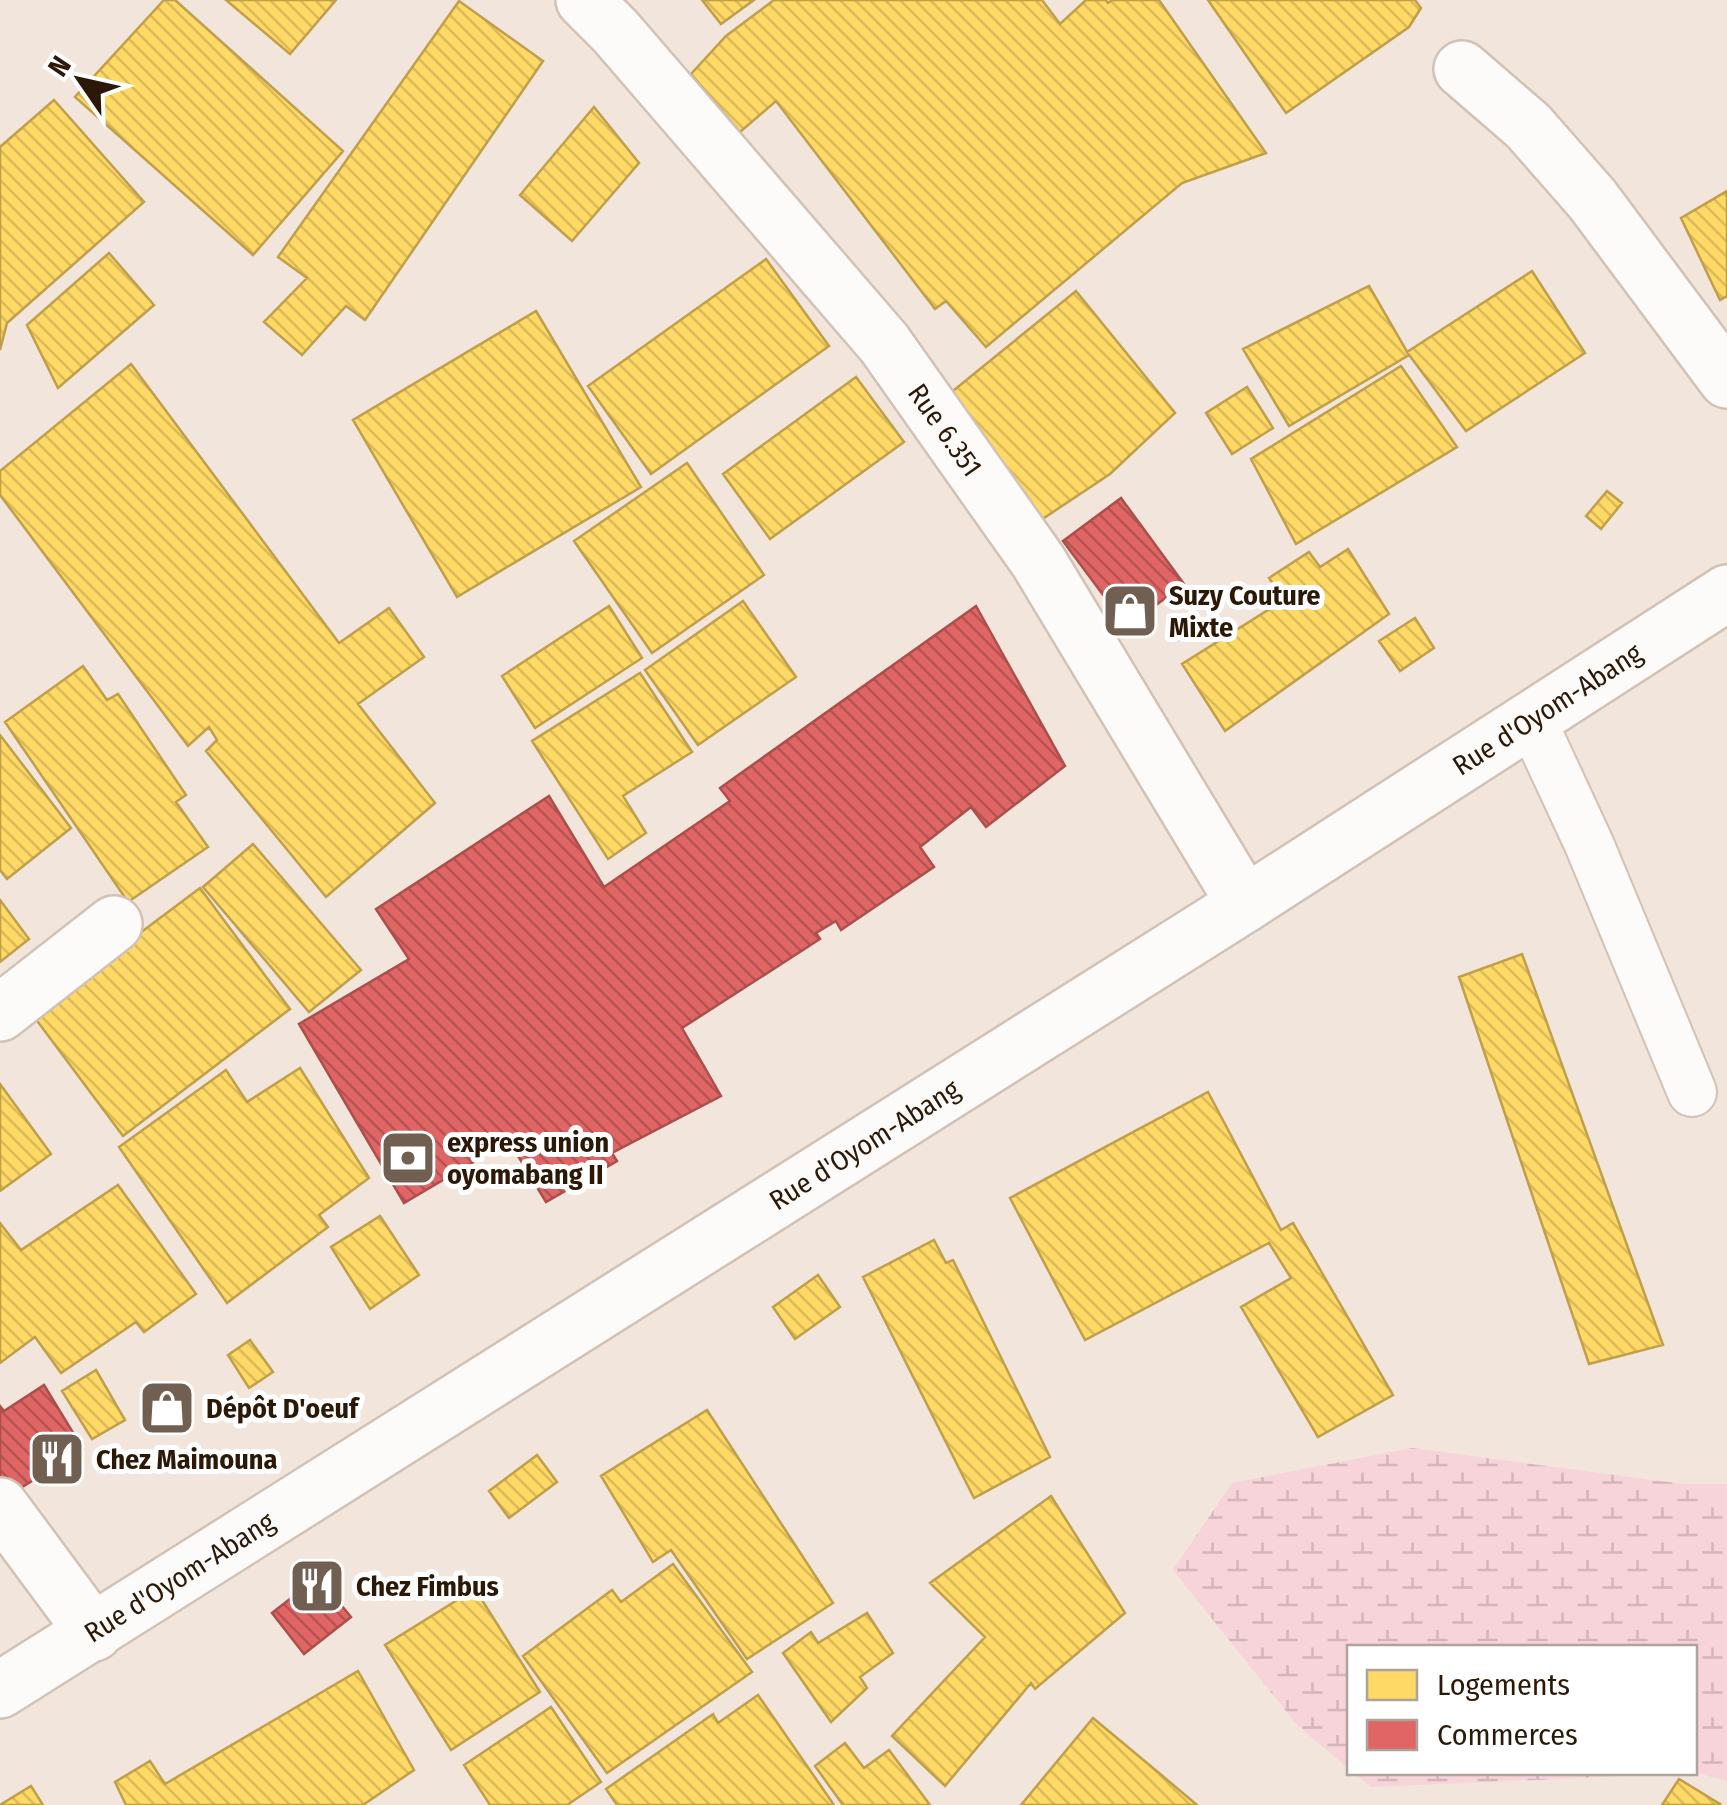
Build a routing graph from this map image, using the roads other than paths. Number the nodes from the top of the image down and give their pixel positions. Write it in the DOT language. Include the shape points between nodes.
graph roads {
  1 [pos="584,0"];
  2 [pos="1462,69"];
  3 [pos="1727,380"];
  4 [pos="1727,593"];
  5 [pos="1531,720"];
  6 [pos="1245,904"];
  7 [pos="114,924"];
  8 [pos="0,1014"];
  9 [pos="1692,1092"];
  10 [pos="0,1506"];
  11 [pos="94,1633"];
  12 [pos="0,1690"];
  1 -- 6 [label="main road, Rue 6.351" via="884,343 1038,561"];
  2 -- 3 [label="main road" via="1528,126 1592,199"];
  4 -- 5 [label="main road, Rue d'Oyom-Abang"];
  5 -- 6 [label="main road, Rue d'Oyom-Abang"];
  5 -- 9 [label="lane"];
  6 -- 11 [label="main road, Rue d'Oyom-Abang"];
  7 -- 8 [label="main road"];
  10 -- 11 [label="main road"];
  11 -- 12 [label="main road, Rue d'Oyom-Abang"];
}
